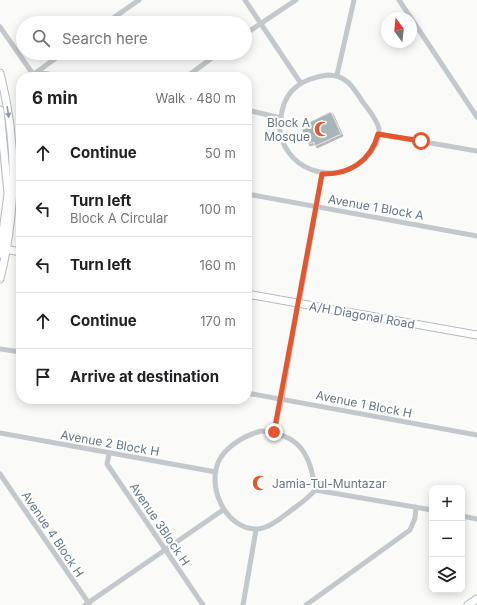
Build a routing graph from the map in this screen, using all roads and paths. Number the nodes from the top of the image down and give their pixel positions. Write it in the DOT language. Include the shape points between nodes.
graph roads {
  1 [pos="139,0"];
  2 [pos="245,0"];
  3 [pos="296,0"];
  4 [pos="354,0"];
  5 [pos="399,0"];
  6 [pos="407,12"];
  7 [pos="116,16"];
  8 [pos="261,23"];
  9 [pos="0,27"];
  10 [pos="417,27"];
  11 [pos="252,29"];
  12 [pos="16,49"];
  13 [pos="24,60"];
  14 [pos="54,60"];
  15 [pos="209,60"];
  16 [pos="40,71"];
  17 [pos="32,72"];
  18 [pos="193,72"];
  19 [pos="0,73"];
  20 [pos="337,75"];
  21 [pos="300,82"];
  22 [pos="0,110"];
  23 [pos="252,111"];
  24 [pos="477,117"];
  25 [pos="281,118"];
  26 [pos="378,134"];
  27 [pos="12,151"];
  28 [pos="477,151"];
  29 [pos="16,152"];
  30 [pos="322,174"];
  31 [pos="16,179"];
  32 [pos="11,182"];
  33 [pos="252,195"];
  34 [pos="315,206"];
  35 [pos="477,236"];
  36 [pos="2,250"];
  37 [pos="16,251"];
  38 [pos="0,279"];
  39 [pos="252,295"];
  40 [pos="298,303"];
  41 [pos="477,335"];
  42 [pos="0,349"];
  43 [pos="16,351"];
  44 [pos="252,394"];
  45 [pos="282,399"];
  46 [pos="274,432"];
  47 [pos="0,433"];
  48 [pos="477,435"];
  49 [pos="109,454"];
  50 [pos="216,472"];
  51 [pos="0,474"];
  52 [pos="315,490"];
  53 [pos="416,507"];
  54 [pos="429,509"];
  55 [pos="223,510"];
  56 [pos="465,517"];
  57 [pos="477,519"];
  58 [pos="256,530"];
  59 [pos="166,550"];
  60 [pos="477,599"];
  61 [pos="88,604"];
  62 [pos="203,605"];
  63 [pos="243,605"];
  64 [pos="306,605"];
  65 [pos="468,605"];
  1 -- 7 [label="street"];
  2 -- 8 [label="street"];
  3 -- 8 [label="street"];
  4 -- 20 [label="street"];
  5 -- 6 [label="street"];
  8 -- 11 [label="street"];
  8 -- 21 [label="street"];
  9 -- 12 [label="street"];
  10 -- 24 [label="street"];
  13 -- 17 [label="street"];
  14 -- 16 [label="street"];
  15 -- 18 [label="street"];
  19 -- 27 [label="main road, one-way" via="8,111"];
  20 -- 21 [label="street" via="320,76"];
  20 -- 26 [label="street" via="349,82 356,92 374,118 379,129"];
  21 -- 25 [label="street" via="287,97"];
  22 -- 32 [label="main road"];
  23 -- 25 [label="street"];
  25 -- 30 [label="street" via="280,132 288,152 305,167"];
  26 -- 28 [label="street"];
  26 -- 30 [label="street" via="373,150 356,167 338,174"];
  27 -- 29 [label="street"];
  27 -- 32 [label="main road"];
  30 -- 34 [label="street"];
  31 -- 32 [label="street"];
  32 -- 36 [label="main road"];
  33 -- 34 [label="street, Avenue 1 Block A"];
  34 -- 35 [label="street, Avenue 1 Block A"];
  34 -- 40 [label="street"];
  36 -- 37 [label="main road"];
  36 -- 38 [label="main road"];
  39 -- 40 [label="main road, A/H Diagonal Road"];
  40 -- 41 [label="main road, A/H Diagonal Road"];
  40 -- 45 [label="street"];
  42 -- 43 [label="street"];
  44 -- 45 [label="street, Avenue 1 Block H"];
  45 -- 46 [label="street"];
  45 -- 48 [label="street, Avenue 1 Block H"];
  46 -- 50 [label="street" via="247,435 220,458"];
  46 -- 52 [label="street" via="296,443 305,453 312,466"];
  47 -- 49 [label="street, Avenue 2 Block H"];
  49 -- 50 [label="street, Avenue 2 Block H"];
  49 -- 59 [label="street, Avenue 3Block H" via="107,464"];
  50 -- 55 [label="street" via="218,497"];
  51 -- 61 [label="street, Avenue 4 Block H"];
  52 -- 53 [label="street"];
  52 -- 58 [label="street" via="283,516"];
  53 -- 54 [label="street"];
  53 -- 64 [label="street" via="410,530"];
  55 -- 58 [label="street" via="232,519"];
  55 -- 59 [label="street"];
  56 -- 57 [label="street"];
  58 -- 63 [label="street"];
  59 -- 61 [label="street"];
  59 -- 62 [label="street, Avenue 3Block H"];
  60 -- 65 [label="main road"];
}
